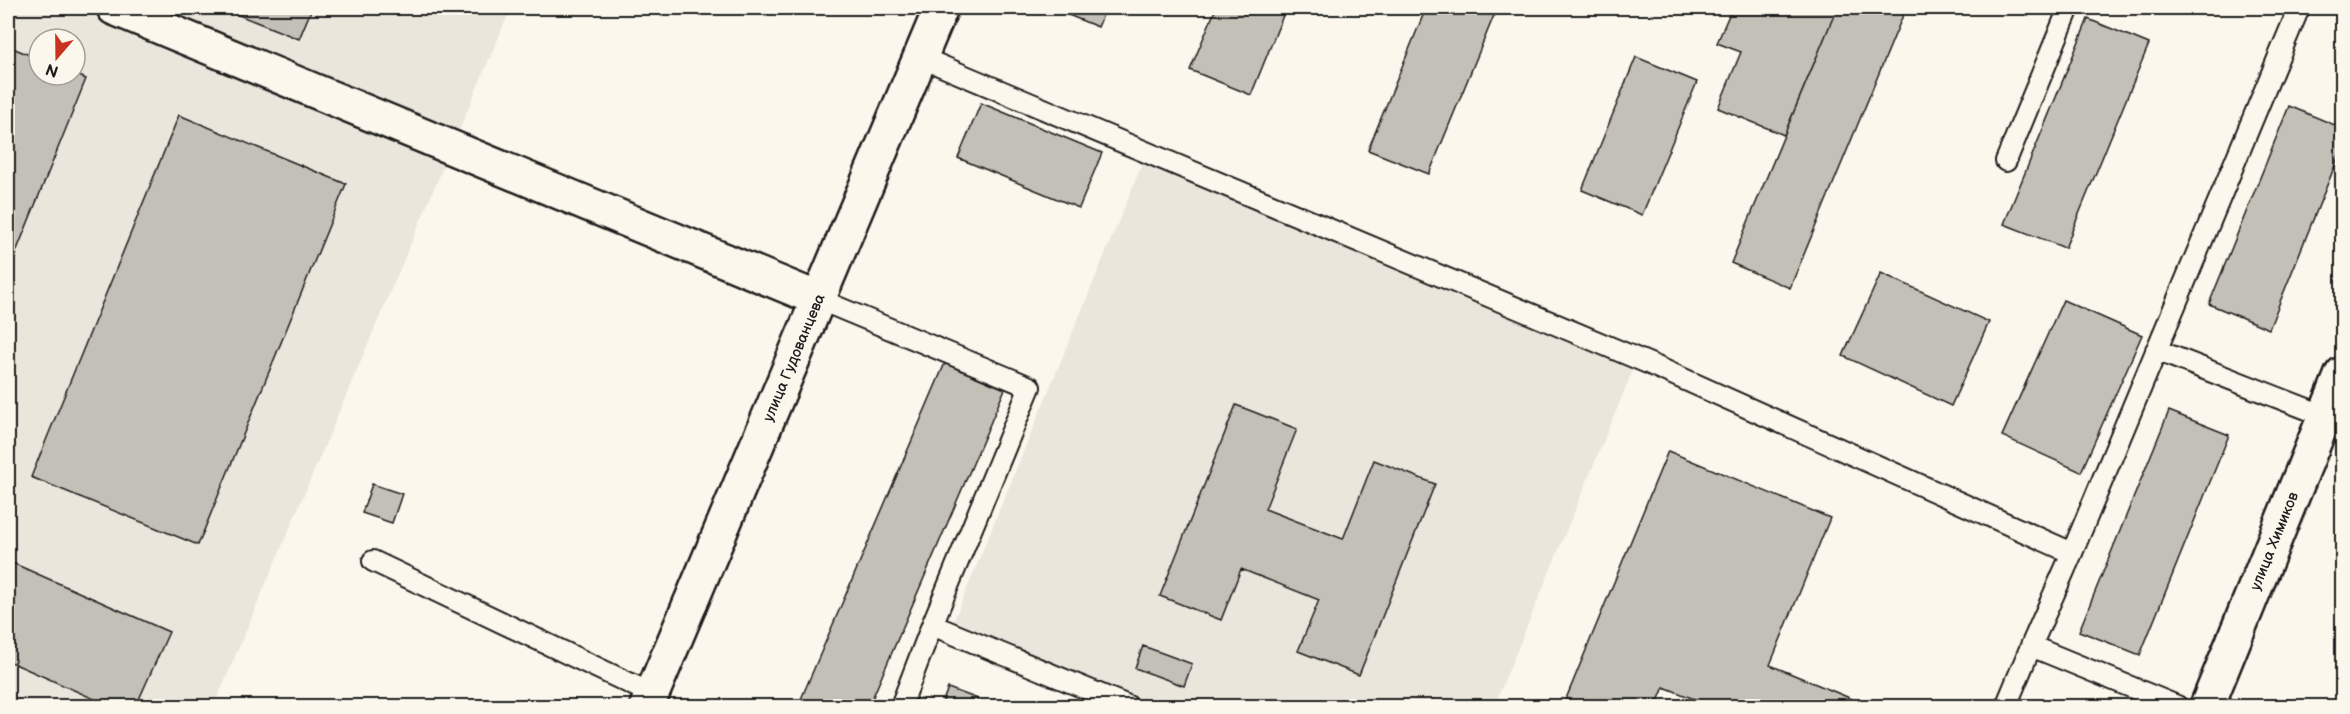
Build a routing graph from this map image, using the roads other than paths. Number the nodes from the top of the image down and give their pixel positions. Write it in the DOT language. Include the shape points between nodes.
graph roads {
  1 [pos="114,8"];
  2 [pos="941,8"];
  3 [pos="2069,8"];
  4 [pos="2299,8"];
  5 [pos="920,57"];
  6 [pos="2006,161"];
  7 [pos="818,299"];
  8 [pos="2156,350"];
  9 [pos="2343,374"];
  10 [pos="2325,416"];
  11 [pos="2072,553"];
  12 [pos="373,561"];
  13 [pos="932,625"];
  14 [pos="2031,646"];
  15 [pos="649,700"];
  16 [pos="902,706"];
  17 [pos="1128,706"];
  18 [pos="2006,706"];
  19 [pos="2177,706"];
  20 [pos="2207,706"];
  1 -- 7 [label="street"];
  2 -- 5 [label="street, улица Гудованцева"];
  3 -- 6 [label="lane"];
  4 -- 8 [label="lane"];
  5 -- 7 [label="street, улица Гудованцева"];
  5 -- 11 [label="lane" via="1650,364"];
  7 -- 13 [label="lane" via="1030,387"];
  7 -- 15 [label="street, улица Гудованцева"];
  8 -- 10 [label="lane"];
  8 -- 11 [label="lane"];
  9 -- 10 [label="street, улица Химиков"];
  10 -- 20 [label="street, улица Химиков"];
  11 -- 14 [label="lane"];
  12 -- 15 [label="lane"];
  13 -- 16 [label="lane"];
  13 -- 17 [label="lane"];
  14 -- 18 [label="lane"];
  14 -- 19 [label="lane"];
}
